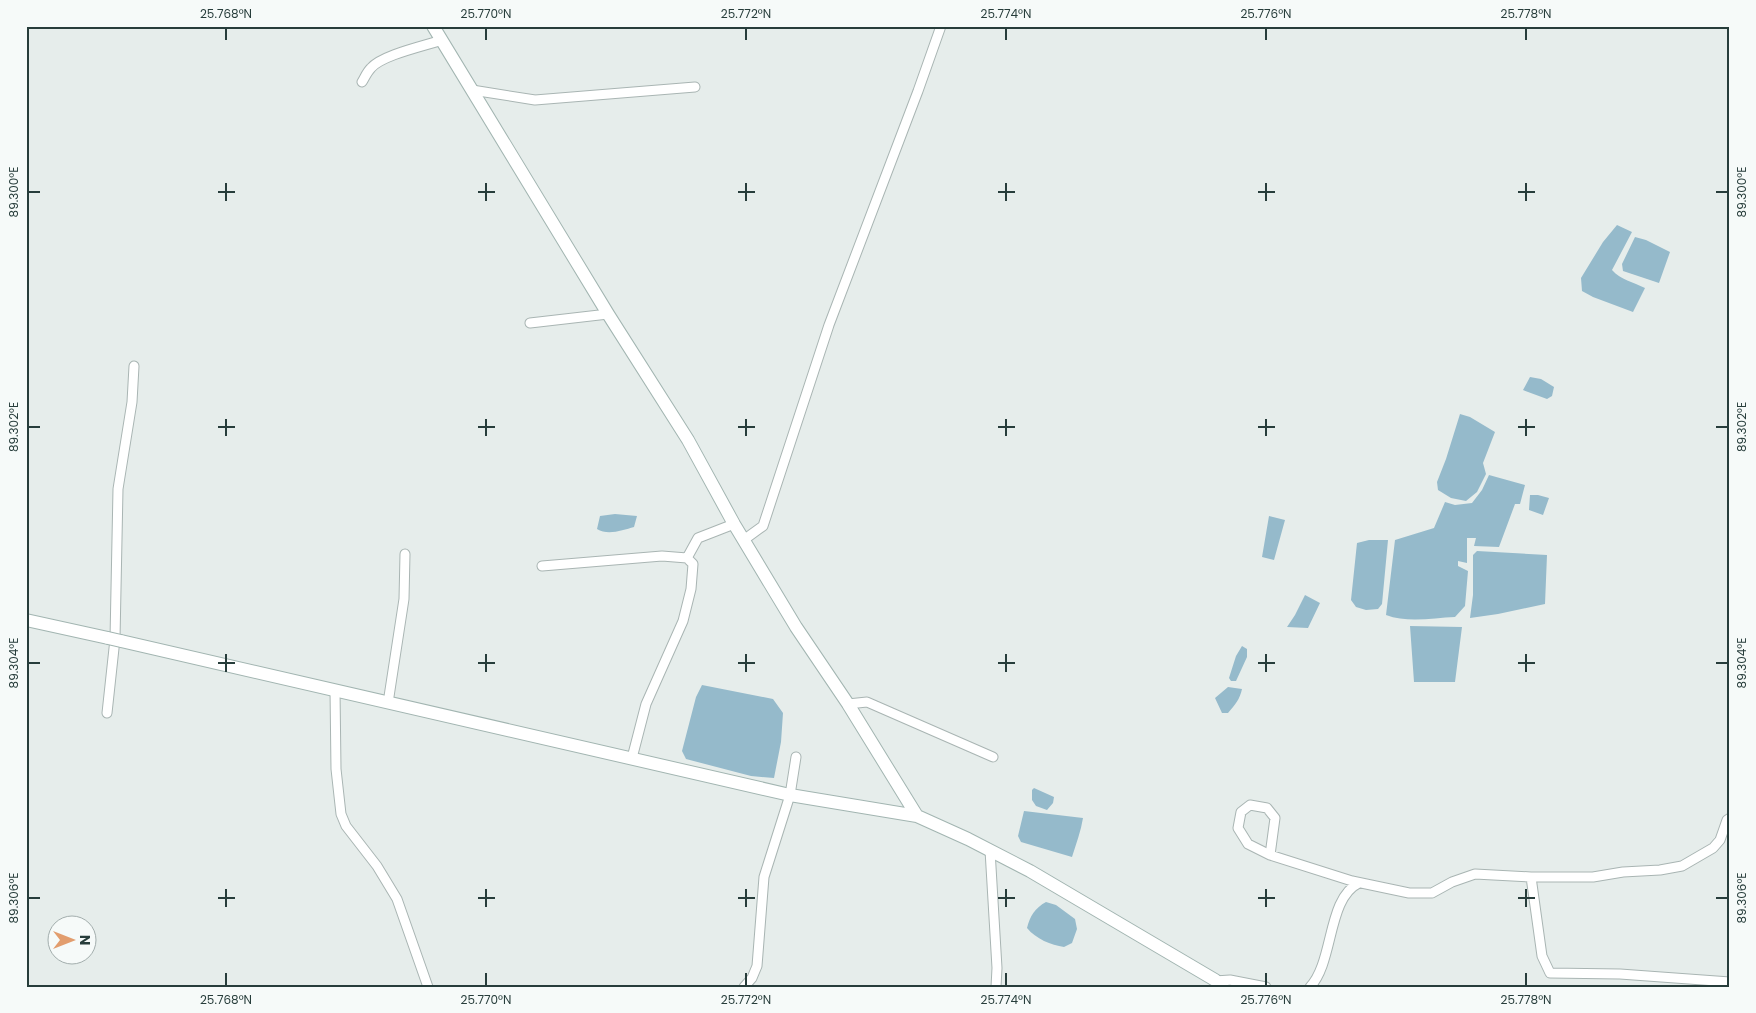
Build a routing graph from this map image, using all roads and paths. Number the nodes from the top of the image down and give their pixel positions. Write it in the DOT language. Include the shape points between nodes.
graph roads {
  1 [pos="434,26"];
  2 [pos="940,26"];
  3 [pos="442,40"];
  4 [pos="362,82"];
  5 [pos="695,87"];
  6 [pos="472,90"];
  7 [pos="608,314"];
  8 [pos="530,323"];
  9 [pos="134,366"];
  10 [pos="734,524"];
  11 [pos="745,539"];
  12 [pos="405,554"];
  13 [pos="687,558"];
  14 [pos="542,566"];
  15 [pos="26,620"];
  16 [pos="335,690"];
  17 [pos="388,702"];
  18 [pos="848,704"];
  19 [pos="107,713"];
  20 [pos="796,757"];
  21 [pos="993,757"];
  22 [pos="632,758"];
  23 [pos="790,795"];
  24 [pos="917,816"];
  25 [pos="1730,818"];
  26 [pos="990,850"];
  27 [pos="1270,855"];
  28 [pos="1531,877"];
  29 [pos="1359,883"];
  30 [pos="1730,982"];
  31 [pos="1217,984"];
  32 [pos="428,987"];
  33 [pos="744,987"];
  34 [pos="996,987"];
  35 [pos="1266,987"];
  36 [pos="1310,987"];
  1 -- 3 [label="main road"];
  2 -- 11 [label="street" via="912,110 829,325 763,526"];
  3 -- 4 [label="street" via="375,65"];
  3 -- 6 [label="main road"];
  5 -- 6 [label="street" via="535,100"];
  6 -- 7 [label="main road"];
  7 -- 8 [label="street"];
  7 -- 10 [label="main road" via="688,440"];
  9 -- 19 [label="street" via="132,402 118,489 115,639"];
  10 -- 11 [label="main road"];
  10 -- 13 [label="street" via="698,538"];
  11 -- 18 [label="main road" via="796,627"];
  12 -- 17 [label="street" via="404,599"];
  13 -- 14 [label="street" via="662,556"];
  13 -- 22 [label="street" via="692,564 691,589 683,620 646,704"];
  15 -- 16 [label="main road"];
  16 -- 17 [label="main road"];
  16 -- 32 [label="street" via="336,769 341,814 397,899"];
  17 -- 22 [label="main road"];
  18 -- 21 [label="street" via="867,702"];
  18 -- 24 [label="main road"];
  20 -- 23 [label="street"];
  22 -- 23 [label="main road"];
  23 -- 24 [label="main road"];
  23 -- 33 [label="street" via="764,877 757,966"];
  24 -- 26 [label="main road"];
  25 -- 28 [label="street" via="1713,848 1682,866 1593,877"];
  26 -- 31 [label="main road"];
  26 -- 34 [label="street"];
  27 -- 27 [label="street" via="1275,818 1267,808 1250,805 1241,812 1238,828 1248,844"];
  27 -- 29 [label="street"];
  28 -- 29 [label="street" via="1475,874 1432,893 1409,893"];
  28 -- 30 [label="street" via="1542,956 1550,973"];
  29 -- 36 [label="street" via="1350,887 1334,918 1317,978"];
  31 -- 35 [label="street" via="1230,980"];
}
